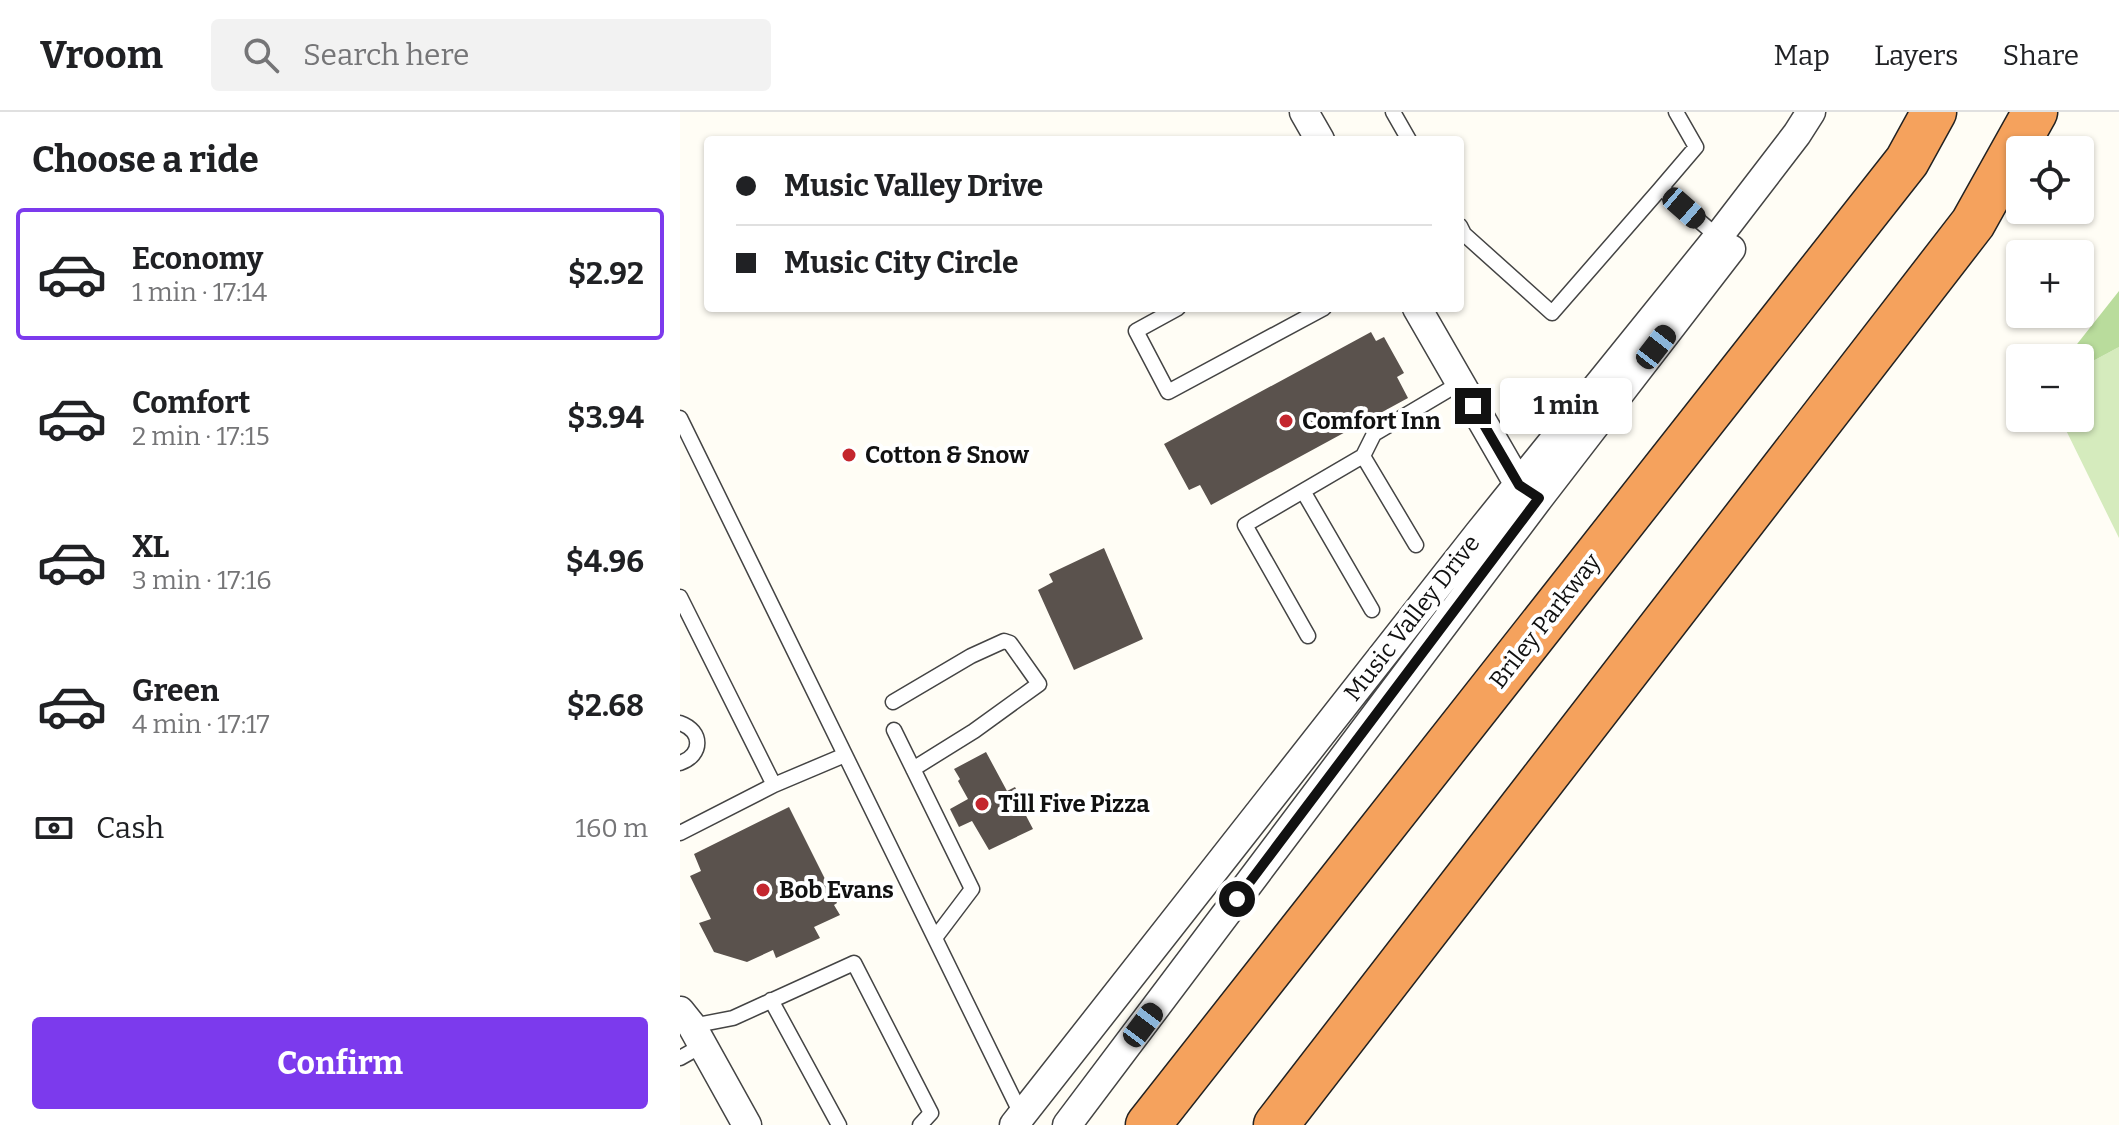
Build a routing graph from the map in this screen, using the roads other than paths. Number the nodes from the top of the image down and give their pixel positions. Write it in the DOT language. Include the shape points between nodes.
graph roads {
  1 [pos="1304,112"];
  2 [pos="1393,112"];
  3 [pos="1676,112"];
  4 [pos="1811,112"];
  5 [pos="1831,112"];
  6 [pos="1934,112"];
  7 [pos="2035,112"];
  8 [pos="1318,136"];
  9 [pos="1407,136"];
  10 [pos="1661,188"];
  11 [pos="1464,234"];
  12 [pos="1718,237"];
  13 [pos="1171,312"];
  14 [pos="1317,312"];
  15 [pos="1419,312"];
  16 [pos="1460,383"];
  17 [pos="680,418"];
  18 [pos="1363,456"];
  19 [pos="1303,491"];
  20 [pos="1529,491"];
  21 [pos="1416,545"];
  22 [pos="680,597"];
  23 [pos="1372,610"];
  24 [pos="1308,636"];
  25 [pos="893,702"];
  26 [pos="680,723"];
  27 [pos="894,730"];
  28 [pos="845,755"];
  29 [pos="680,763"];
  30 [pos="913,769"];
  31 [pos="774,785"];
  32 [pos="680,833"];
  33 [pos="935,938"];
  34 [pos="771,1000"];
  35 [pos="689,1035"];
  36 [pos="1018,1120"];
  37 [pos="747,1125"];
  38 [pos="839,1125"];
  39 [pos="920,1125"];
  40 [pos="1067,1125"];
  41 [pos="1148,1125"];
  42 [pos="1276,1125"];
  1 -- 8 [label="street"];
  2 -- 9 [label="lane"];
  3 -- 10 [label="lane" via="1696,147"];
  4 -- 12 [label="street, Music Valley Drive"];
  5 -- 20 [label="street, Music Valley Drive" via="1715,272"];
  6 -- 41 [label="highway, Briley Parkway" via="1907,161"];
  7 -- 42 [label="highway" via="1973,223"];
  10 -- 11 [label="lane" via="1552,313"];
  10 -- 12 [label="lane"];
  12 -- 20 [label="street, Music Valley Drive"];
  13 -- 14 [label="lane" via="1136,331 1168,392"];
  15 -- 16 [label="street"];
  16 -- 18 [label="lane" via="1374,434"];
  16 -- 20 [label="street"];
  17 -- 28 [label="lane"];
  18 -- 19 [label="lane"];
  18 -- 21 [label="lane"];
  19 -- 23 [label="lane"];
  19 -- 24 [label="lane" via="1245,525"];
  20 -- 36 [label="street, Music Valley Drive" via="1469,545"];
  20 -- 40 [label="street, Music Valley Drive"];
  22 -- 31 [label="lane"];
  25 -- 30 [label="lane" via="1004,641 1038,682"];
  26 -- 29 [label="lane" via="692,729 697,742 694,755"];
  27 -- 30 [label="lane"];
  28 -- 31 [label="lane"];
  28 -- 33 [label="lane"];
  30 -- 33 [label="lane" via="972,889"];
  31 -- 32 [label="lane"];
  33 -- 36 [label="lane"];
  34 -- 35 [label="lane"];
  34 -- 38 [label="lane"];
  34 -- 39 [label="lane" via="854,963 931,1113"];
  35 -- 37 [label="street"];
}
